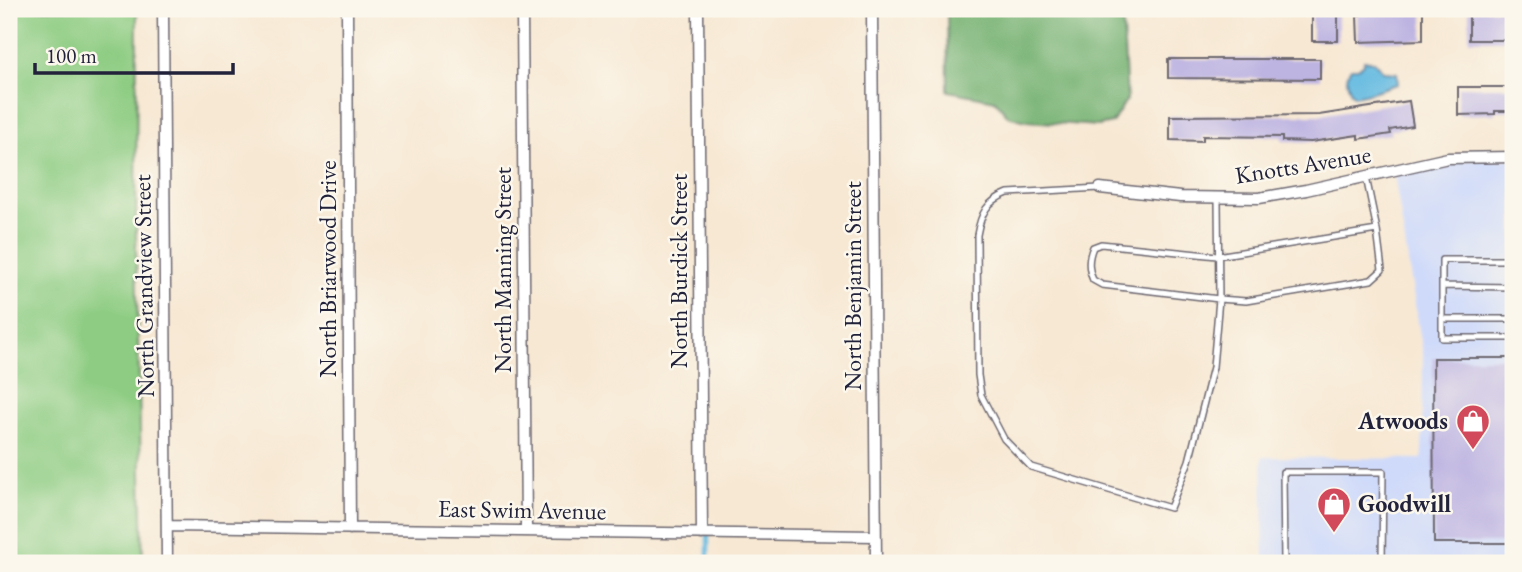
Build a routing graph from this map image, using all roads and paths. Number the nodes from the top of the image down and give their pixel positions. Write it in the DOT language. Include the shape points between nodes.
graph roads {
  1 [pos="163,9"];
  2 [pos="347,9"];
  3 [pos="522,9"];
  4 [pos="698,9"];
  5 [pos="872,9"];
  6 [pos="1513,157"];
  7 [pos="1366,177"];
  8 [pos="1100,188"];
  9 [pos="1218,199"];
  10 [pos="1377,230"];
  11 [pos="1217,256"];
  12 [pos="1513,260"];
  13 [pos="1442,286"];
  14 [pos="1513,287"];
  15 [pos="1219,299"];
  16 [pos="1442,319"];
  17 [pos="1513,320"];
  18 [pos="1513,335"];
  19 [pos="168,526"];
  20 [pos="350,529"];
  21 [pos="526,531"];
  22 [pos="702,534"];
  23 [pos="875,536"];
  24 [pos="167,563"];
  25 [pos="876,563"];
  26 [pos="1284,563"];
  27 [pos="1382,563"];
  1 -- 19 [label="street, North Grandview Street"];
  2 -- 20 [label="street, North Briarwood Drive"];
  3 -- 21 [label="street, North Manning Street"];
  4 -- 22 [label="street, North Burdick Street"];
  5 -- 23 [label="street, North Benjamin Street"];
  6 -- 7 [label="street, Knotts Avenue" via="1448,158"];
  7 -- 9 [label="street, Knotts Avenue" via="1258,198"];
  7 -- 10 [label="lane"];
  8 -- 9 [label="street, Knotts Avenue"];
  8 -- 15 [label="lane" via="1008,193 995,198 980,218 976,358 981,395 1014,453 1031,467 1170,508 1189,461 1213,367"];
  9 -- 11 [label="lane"];
  10 -- 11 [label="lane"];
  10 -- 15 [label="lane" via="1382,270 1371,279 1246,301"];
  11 -- 15 [label="lane"];
  11 -- 15 [label="lane" via="1107,244 1093,247 1088,263 1093,280 1102,285"];
  12 -- 13 [label="lane" via="1442,260"];
  13 -- 14 [label="lane"];
  13 -- 16 [label="lane"];
  16 -- 17 [label="lane"];
  16 -- 18 [label="lane" via="1442,338"];
  19 -- 20 [label="street, East Swim Avenue"];
  19 -- 24 [label="street, North Grandview Street"];
  20 -- 21 [label="street, East Swim Avenue"];
  21 -- 22 [label="street, East Swim Avenue"];
  22 -- 23 [label="street, East Swim Avenue"];
  23 -- 25 [label="street, North Benjamin Street"];
  26 -- 27 [label="lane" via="1283,472 1383,472"];
}
